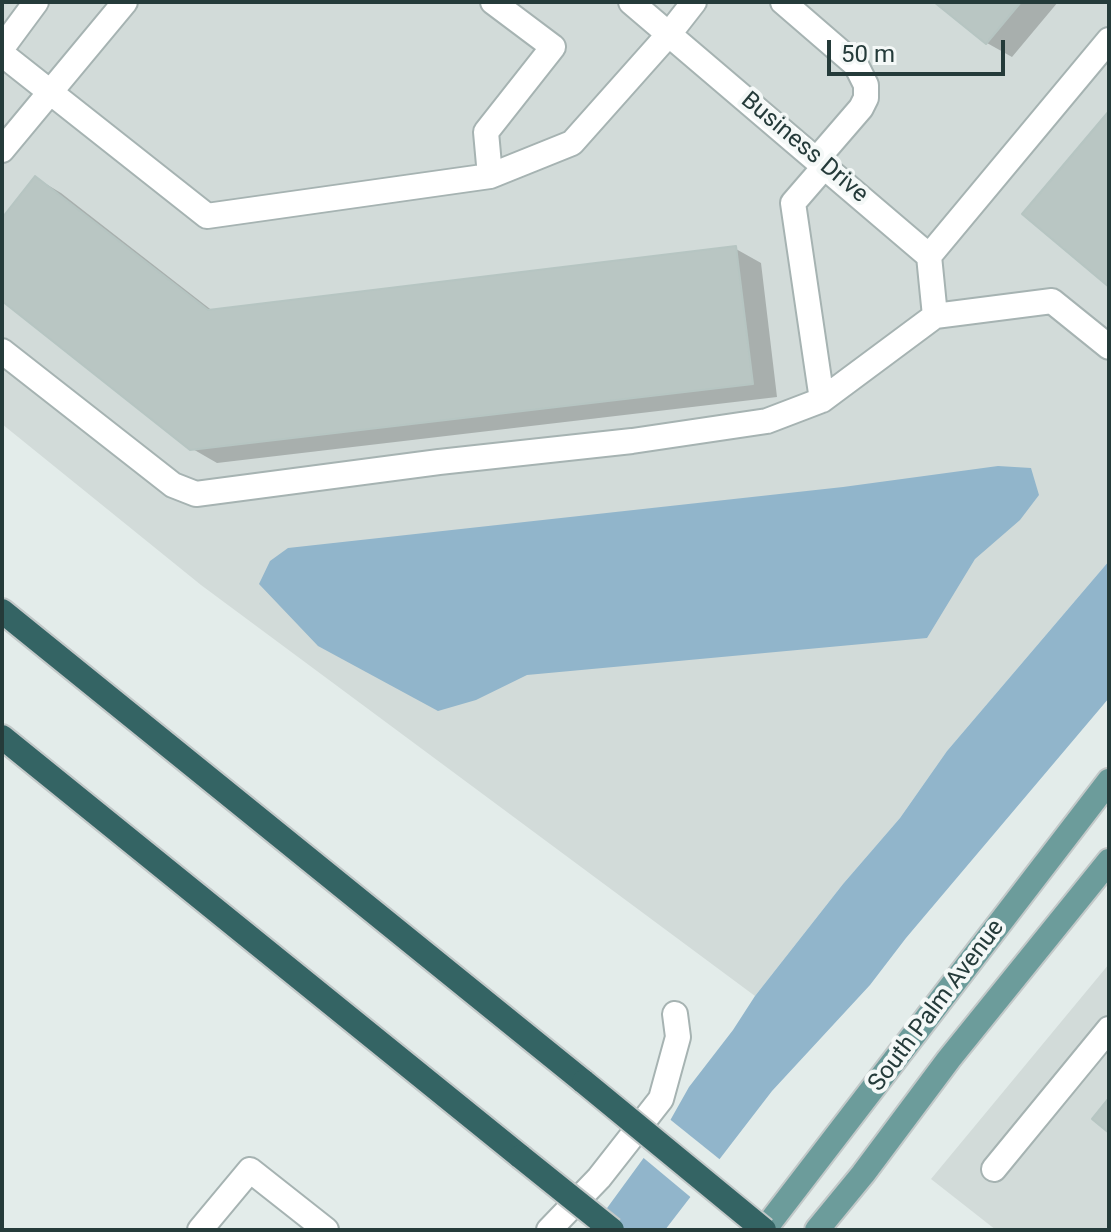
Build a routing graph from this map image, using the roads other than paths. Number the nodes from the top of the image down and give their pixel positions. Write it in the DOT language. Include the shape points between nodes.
graph roads {
  1 [pos="36,2"];
  2 [pos="125,2"];
  3 [pos="493,2"];
  4 [pos="631,2"];
  5 [pos="694,2"];
  6 [pos="783,2"];
  7 [pos="669,34"];
  8 [pos="1109,40"];
  9 [pos="2,51"];
  10 [pos="51,92"];
  11 [pos="2,150"];
  12 [pos="821,163"];
  13 [pos="490,176"];
  14 [pos="929,256"];
  15 [pos="935,316"];
  16 [pos="1109,347"];
  17 [pos="2,351"];
  18 [pos="822,400"];
  19 [pos="2,611"];
  20 [pos="2,737"];
  21 [pos="1109,781"];
  22 [pos="1109,861"];
  23 [pos="675,1014"];
  24 [pos="1109,1029"];
  25 [pos="994,1169"];
  26 [pos="200,1230"];
  27 [pos="326,1230"];
  28 [pos="549,1230"];
  29 [pos="612,1230"];
  30 [pos="764,1230"];
  31 [pos="817,1230"];
  1 -- 9 [label="street"];
  2 -- 10 [label="street"];
  3 -- 13 [label="street" via="553,47 486,132"];
  4 -- 7 [label="street, Business Drive"];
  5 -- 7 [label="street"];
  6 -- 12 [label="street" via="856,65 866,85 861,108"];
  7 -- 12 [label="street, Business Drive"];
  7 -- 13 [label="street" via="572,143"];
  8 -- 14 [label="street"];
  9 -- 10 [label="street"];
  10 -- 11 [label="street"];
  10 -- 13 [label="street" via="207,216"];
  12 -- 14 [label="street, Business Drive"];
  12 -- 18 [label="street" via="793,203"];
  14 -- 15 [label="street"];
  15 -- 16 [label="street" via="1052,301"];
  15 -- 18 [label="street"];
  17 -- 18 [label="street" via="173,485 196,494 662,437 767,421"];
  19 -- 30 [label="highway, bridge"];
  20 -- 29 [label="highway, bridge"];
  21 -- 30 [label="main road, South Palm Avenue"];
  22 -- 31 [label="main road, South Palm Avenue"];
  23 -- 28 [label="street" via="678,1037 661,1099 599,1178"];
  24 -- 25 [label="street"];
  26 -- 27 [label="street" via="250,1170"];
}
